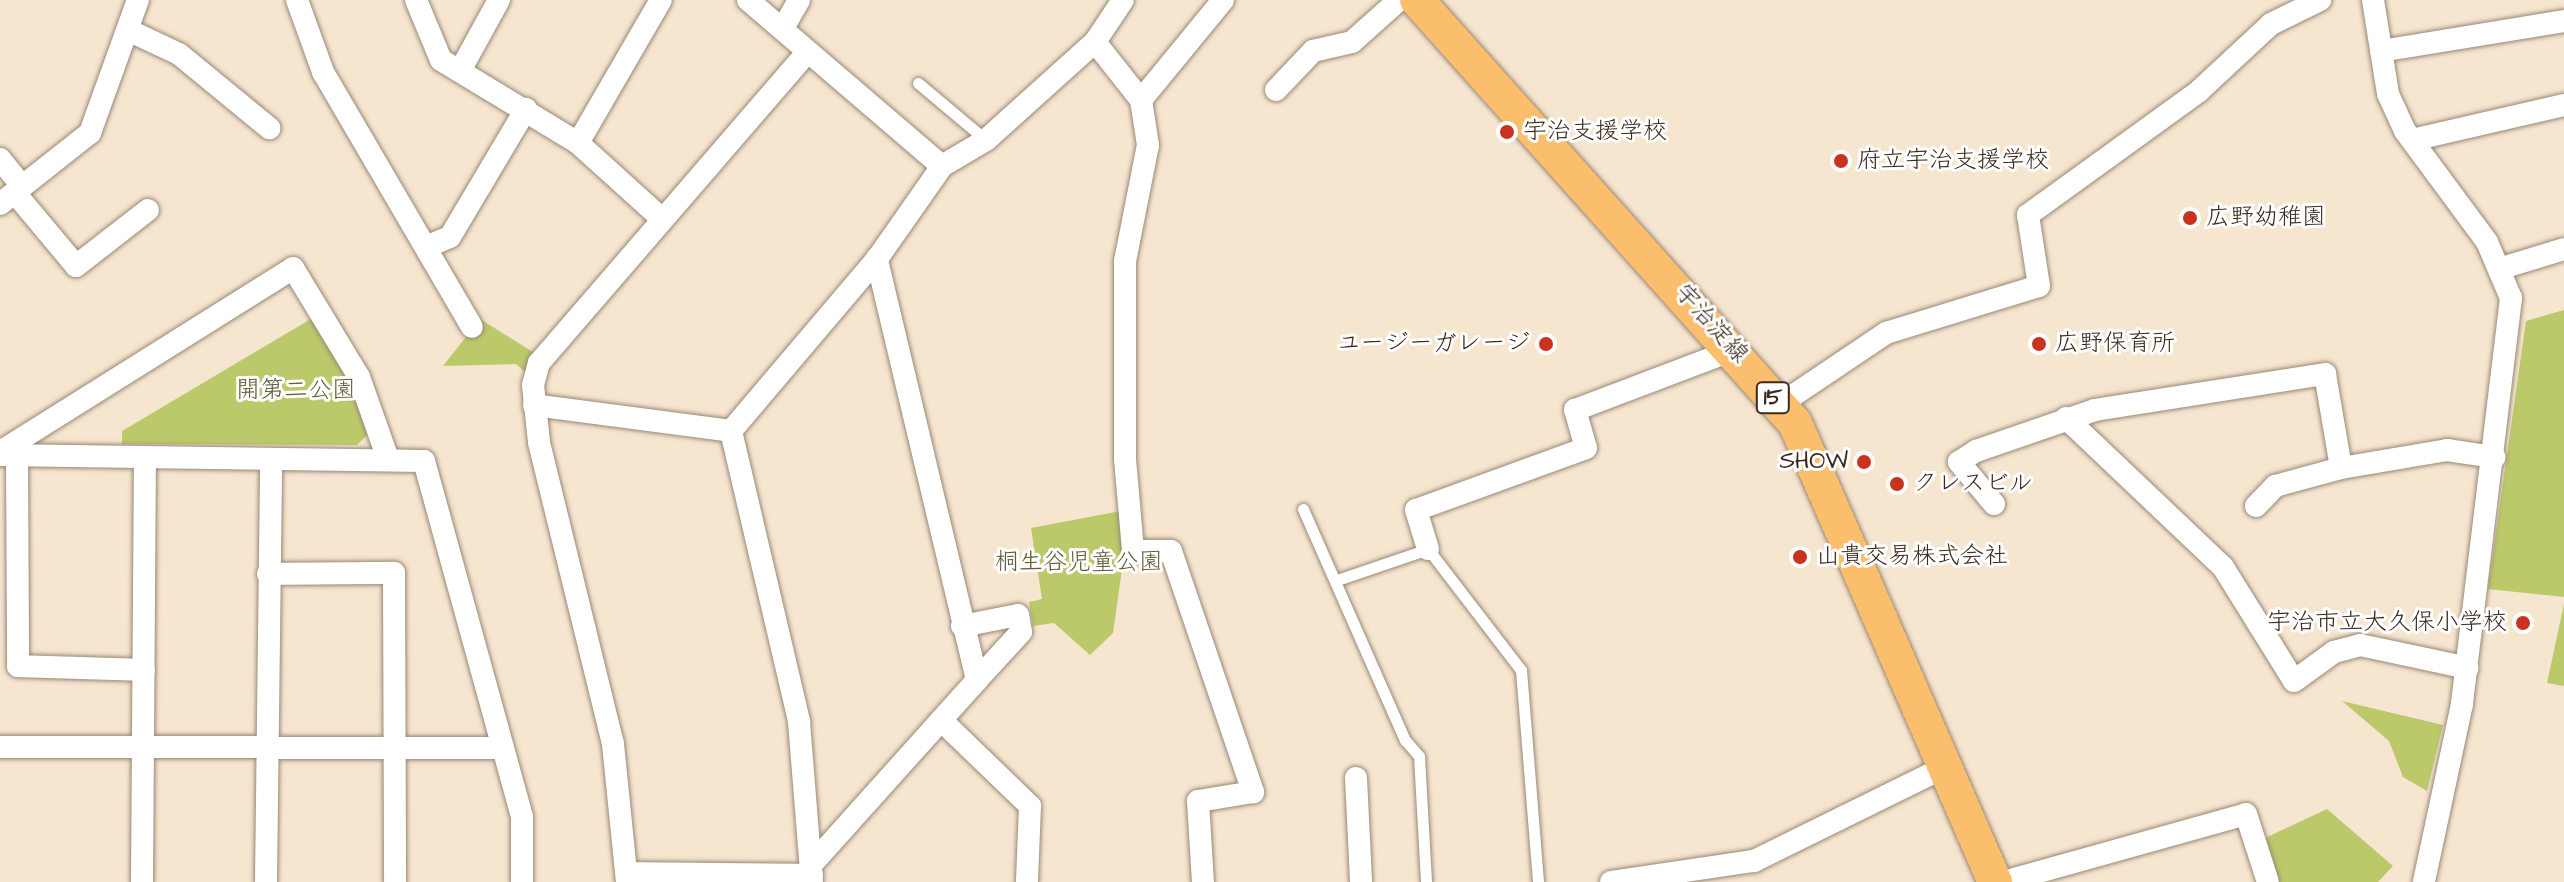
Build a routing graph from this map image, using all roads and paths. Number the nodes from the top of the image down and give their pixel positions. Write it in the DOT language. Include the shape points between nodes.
graph roads {
  1 [pos="297,0"];
  2 [pos="416,0"];
  3 [pos="499,0"];
  4 [pos="661,0"];
  5 [pos="748,0"];
  6 [pos="799,0"];
  7 [pos="1123,0"];
  8 [pos="1223,0"];
  9 [pos="1399,0"];
  10 [pos="1417,0"];
  11 [pos="2320,0"];
  12 [pos="2373,0"];
  13 [pos="130,10"];
  14 [pos="2564,21"];
  15 [pos="783,28"];
  16 [pos="1095,42"];
  17 [pos="2381,51"];
  18 [pos="805,55"];
  19 [pos="461,69"];
  20 [pos="918,83"];
  21 [pos="1276,90"];
  22 [pos="1141,100"];
  23 [pos="2564,105"];
  24 [pos="526,109"];
  25 [pos="269,128"];
  26 [pos="986,140"];
  27 [pos="2412,140"];
  28 [pos="578,143"];
  29 [pos="0,159"];
  30 [pos="942,166"];
  31 [pos="12,195"];
  32 [pos="148,210"];
  33 [pos="661,218"];
  34 [pos="426,247"];
  35 [pos="2564,249"];
  36 [pos="877,259"];
  37 [pos="2502,268"];
  38 [pos="472,327"];
  39 [pos="1736,349"];
  40 [pos="534,405"];
  41 [pos="1779,405"];
  42 [pos="2066,418"];
  43 [pos="731,431"];
  44 [pos="6,454"];
  45 [pos="2494,457"];
  46 [pos="145,458"];
  47 [pos="388,459"];
  48 [pos="271,460"];
  49 [pos="2341,468"];
  50 [pos="1994,504"];
  51 [pos="2256,506"];
  52 [pos="1303,509"];
  53 [pos="1428,549"];
  54 [pos="268,574"];
  55 [pos="1340,579"];
  56 [pos="962,626"];
  57 [pos="2468,668"];
  58 [pos="144,670"];
  59 [pos="977,680"];
  60 [pos="941,720"];
  61 [pos="0,747"];
  62 [pos="144,747"];
  63 [pos="501,748"];
  64 [pos="396,750"];
  65 [pos="266,751"];
  66 [pos="1947,766"];
  67 [pos="1356,778"];
  68 [pos="812,874"];
  69 [pos="627,878"];
  70 [pos="1644,880"];
  71 [pos="142,882"];
  72 [pos="266,882"];
  73 [pos="395,882"];
  74 [pos="522,882"];
  75 [pos="1027,882"];
  76 [pos="1203,882"];
  77 [pos="1361,882"];
  78 [pos="1426,882"];
  79 [pos="1538,882"];
  80 [pos="1611,882"];
  81 [pos="1995,882"];
  82 [pos="2003,882"];
  83 [pos="2268,882"];
  84 [pos="2424,882"];
  1 -- 34 [label="street" via="323,72"];
  2 -- 19 [label="street" via="433,48"];
  3 -- 19 [label="street"];
  4 -- 28 [label="street"];
  5 -- 15 [label="street"];
  6 -- 15 [label="street"];
  7 -- 16 [label="street"];
  8 -- 22 [label="street"];
  9 -- 21 [label="street" via="1352,42 1313,51"];
  10 -- 39 [label="main road, 宇治淀線 / 15"];
  11 -- 41 [label="street" via="2271,24 2199,91 2028,215 2039,286 1886,333"];
  12 -- 17 [label="street"];
  13 -- 25 [label="street"];
  13 -- 31 [label="street" via="90,133"];
  14 -- 17 [label="street"];
  15 -- 18 [label="street"];
  16 -- 22 [label="street"];
  16 -- 26 [label="street"];
  17 -- 27 [label="street" via="2388,94"];
  18 -- 30 [label="street"];
  18 -- 33 [label="street"];
  19 -- 24 [label="street"];
  20 -- 26 [label="lane"];
  22 -- 76 [label="street" via="1148,145 1125,276 1125,459 1133,551 1171,551 1253,792 1198,801"];
  23 -- 27 [label="street"];
  24 -- 28 [label="street"];
  24 -- 34 [label="street" via="450,237"];
  26 -- 30 [label="street"];
  27 -- 37 [label="street"];
  28 -- 33 [label="street"];
  29 -- 31 [label="street"];
  30 -- 36 [label="street"];
  31 -- 32 [label="street" via="76,266"];
  33 -- 40 [label="street" via="539,363"];
  34 -- 38 [label="street"];
  35 -- 37 [label="street"];
  36 -- 43 [label="street"];
  36 -- 56 [label="street"];
  37 -- 45 [label="street" via="2511,327"];
  39 -- 41 [label="main road, 宇治淀線 / 15"];
  39 -- 53 [label="street" via="1575,410 1586,448 1416,510"];
  40 -- 43 [label="street"];
  40 -- 69 [label="street" via="613,744"];
  41 -- 66 [label="main road, 宇治淀線 / 15" via="1818,465"];
  42 -- 49 [label="street" via="2325,374"];
  42 -- 50 [label="street" via="1959,462"];
  42 -- 57 [label="street" via="2223,567 2294,681 2334,652 2360,645"];
  43 -- 68 [label="street" via="799,722"];
  44 -- 46 [label="street"];
  44 -- 47 [label="street" via="293,268 359,377"];
  44 -- 58 [label="street" via="18,666"];
  45 -- 49 [label="street" via="2447,450"];
  45 -- 57 [label="street"];
  46 -- 48 [label="street"];
  46 -- 58 [label="street"];
  47 -- 48 [label="street"];
  47 -- 63 [label="street" via="424,461"];
  48 -- 54 [label="street"];
  49 -- 51 [label="street" via="2275,486"];
  52 -- 55 [label="lane"];
  53 -- 55 [label="lane"];
  53 -- 79 [label="lane" via="1521,670"];
  54 -- 64 [label="street" via="394,573"];
  54 -- 65 [label="street"];
  55 -- 78 [label="lane" via="1405,740 1419,756"];
  56 -- 59 [label="street"];
  56 -- 59 [label="street" via="1018,615 1021,632"];
  57 -- 84 [label="street"];
  58 -- 62 [label="street"];
  59 -- 60 [label="street"];
  60 -- 68 [label="street"];
  60 -- 75 [label="street" via="1030,806"];
  61 -- 62 [label="street"];
  62 -- 65 [label="street"];
  62 -- 71 [label="street"];
  63 -- 64 [label="street"];
  63 -- 74 [label="street" via="522,816"];
  64 -- 65 [label="street"];
  64 -- 73 [label="street"];
  65 -- 72 [label="street"];
  66 -- 70 [label="street" via="1754,861"];
  66 -- 81 [label="main road, 宇治淀線 / 15"];
  67 -- 77 [label="street"];
  68 -- 69 [label="street"];
  70 -- 80 [label="street"];
  82 -- 83 [label="street" via="2246,814"];
}
